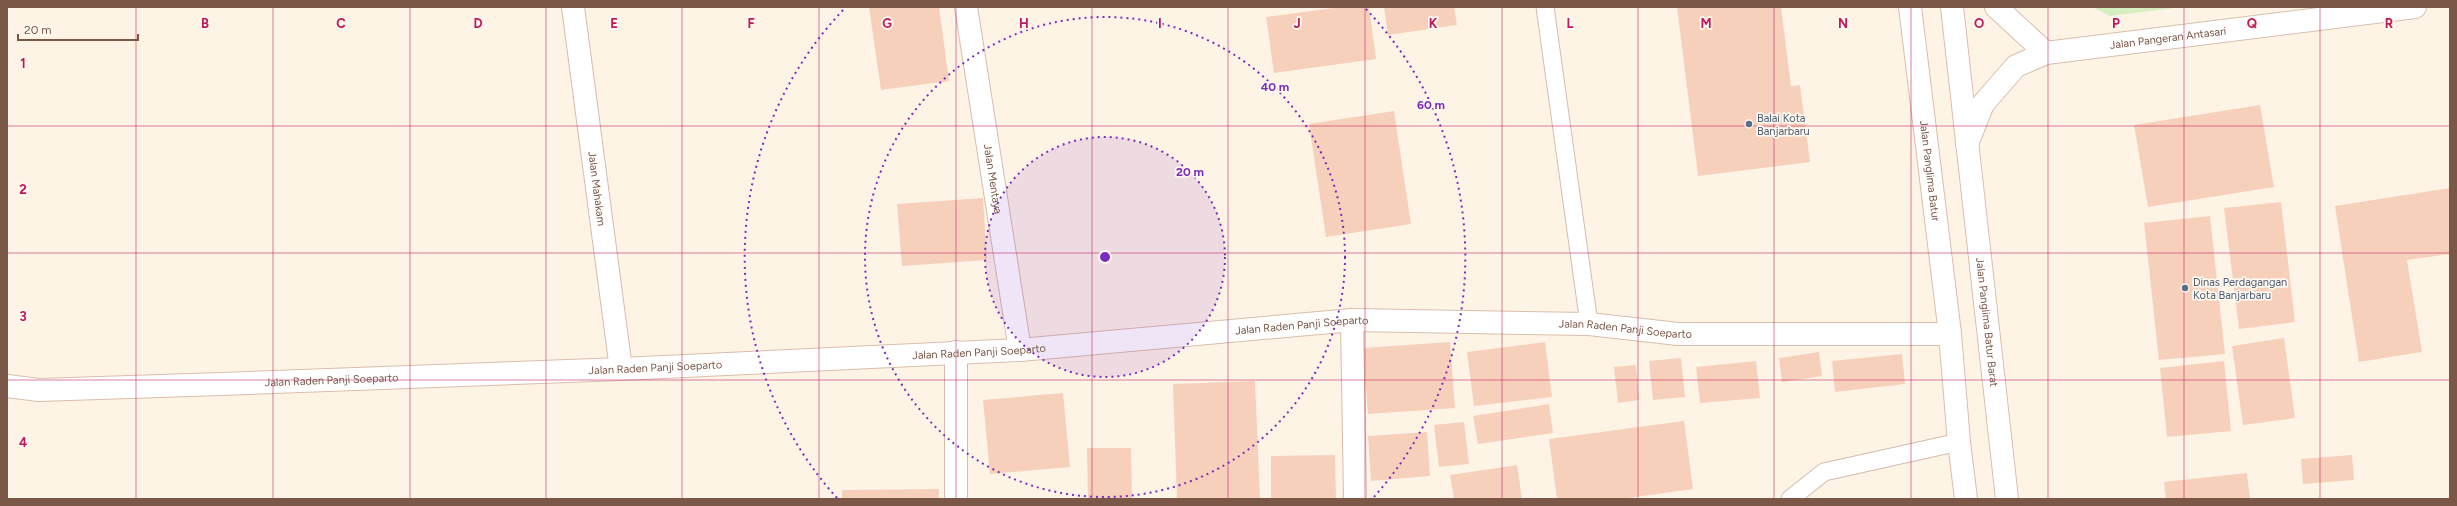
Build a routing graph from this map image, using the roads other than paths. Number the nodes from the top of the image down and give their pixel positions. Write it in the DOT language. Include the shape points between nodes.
graph roads {
  1 [pos="573,7"];
  2 [pos="966,7"];
  3 [pos="1545,7"];
  4 [pos="1910,7"];
  5 [pos="1952,7"];
  6 [pos="1996,7"];
  7 [pos="2415,7"];
  8 [pos="2046,53"];
  9 [pos="1967,144"];
  10 [pos="1352,320"];
  11 [pos="1589,324"];
  12 [pos="1950,334"];
  13 [pos="1020,350"];
  14 [pos="956,352"];
  15 [pos="621,369"];
  16 [pos="7,386"];
  17 [pos="1959,442"];
  18 [pos="956,499"];
  19 [pos="1355,499"];
  20 [pos="1790,499"];
  21 [pos="1966,499"];
  22 [pos="2007,499"];
  1 -- 15 [label="street, Jalan Mahakam"];
  2 -- 13 [label="street, Jalan Mentaya"];
  3 -- 11 [label="lane"];
  4 -- 12 [label="street, Jalan Panglima Batur"];
  5 -- 9 [label="street"];
  6 -- 8 [label="street"];
  7 -- 8 [label="street, Jalan Pangeran Antasari"];
  8 -- 9 [label="street, Jalan Pangeran Antasari" via="2016,66 1983,104"];
  9 -- 22 [label="street, Jalan Panglima Batur Barat"];
  10 -- 11 [label="street, Jalan Raden Panji Soeparto"];
  10 -- 13 [label="street, Jalan Raden Panji Soeparto"];
  10 -- 19 [label="street"];
  11 -- 12 [label="street, Jalan Raden Panji Soeparto" via="1678,334"];
  12 -- 17 [label="street"];
  13 -- 14 [label="street, Jalan Raden Panji Soeparto"];
  14 -- 15 [label="street, Jalan Raden Panji Soeparto"];
  14 -- 18 [label="street"];
  15 -- 16 [label="street, Jalan Raden Panji Soeparto" via="39,390"];
  17 -- 20 [label="lane" via="1824,472"];
  17 -- 21 [label="street"];
}
